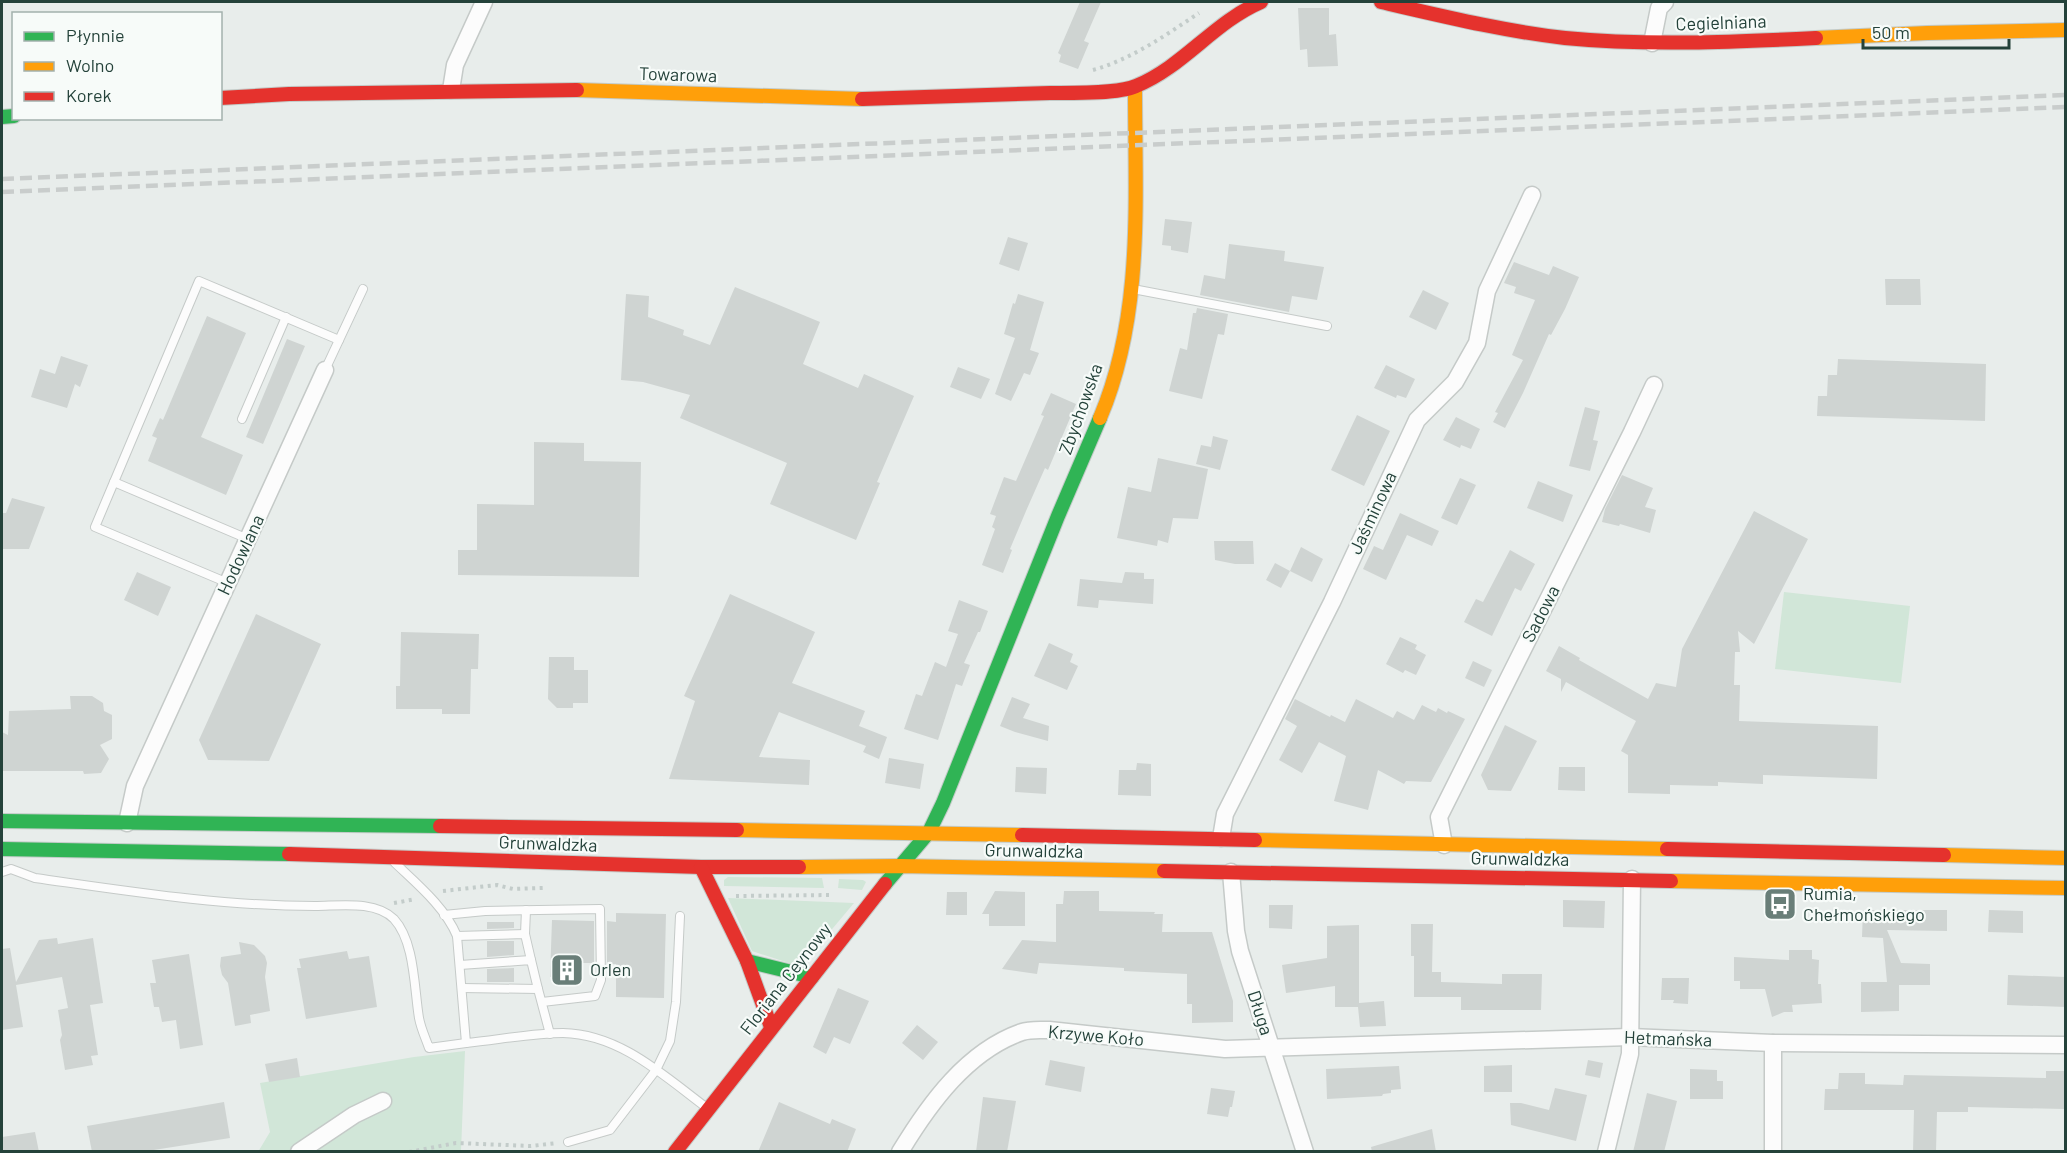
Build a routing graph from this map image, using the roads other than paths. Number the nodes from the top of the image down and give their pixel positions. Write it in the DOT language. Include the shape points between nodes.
graph roads {
  1 [pos="484,2"];
  2 [pos="1261,2"];
  3 [pos="1381,2"];
  4 [pos="1665,2"];
  5 [pos="2066,30"];
  6 [pos="1652,43"];
  7 [pos="1135,87"];
  8 [pos="451,90"];
  9 [pos="222,98"];
  10 [pos="1532,195"];
  11 [pos="363,289"];
  12 [pos="1132,289"];
  13 [pos="286,317"];
  14 [pos="1327,326"];
  15 [pos="339,340"];
  16 [pos="325,370"];
  17 [pos="1654,385"];
  18 [pos="242,419"];
  19 [pos="114,482"];
  20 [pos="248,539"];
  21 [pos="228,583"];
  22 [pos="2,820"];
  23 [pos="127,823"];
  24 [pos="929,832"];
  25 [pos="1221,838"];
  26 [pos="1444,845"];
  27 [pos="5,850"];
  28 [pos="388,856"];
  29 [pos="2066,858"];
  30 [pos="900,866"];
  31 [pos="701,867"];
  32 [pos="6,870"];
  33 [pos="1231,872"];
  34 [pos="1632,879"];
  35 [pos="2066,888"];
  36 [pos="526,910"];
  37 [pos="444,915"];
  38 [pos="680,916"];
  39 [pos="525,934"];
  40 [pos="457,936"];
  41 [pos="531,960"];
  42 [pos="747,961"];
  43 [pos="460,965"];
  44 [pos="812,977"];
  45 [pos="462,988"];
  46 [pos="538,989"];
  47 [pos="542,1002"];
  48 [pos="771,1027"];
  49 [pos="550,1034"];
  50 [pos="1630,1037"];
  51 [pos="466,1043"];
  52 [pos="1773,1043"];
  53 [pos="2066,1045"];
  54 [pos="1272,1048"];
  55 [pos="656,1070"];
  56 [pos="383,1101"];
  57 [pos="708,1109"];
  58 [pos="568,1142"];
  59 [pos="299,1152"];
  60 [pos="675,1152"];
  61 [pos="900,1152"];
  62 [pos="1305,1152"];
  63 [pos="1606,1152"];
  64 [pos="1773,1152"];
  1 -- 8 [label="street" via="455,65"];
  2 -- 7 [label="main road"];
  3 -- 6 [label="main road, Cegielniana" via="1520,32"];
  4 -- 6 [label="street" via="1659,8"];
  5 -- 6 [label="main road, Cegielniana"];
  7 -- 8 [label="main road, Towarowa" via="1094,92 846,100 601,90"];
  7 -- 12 [label="main road, Zbychowska"];
  8 -- 9 [label="main road, Towarowa"];
  10 -- 25 [label="street, Jaśminowa" via="1487,291 1477,343 1455,382 1417,420 1332,602 1225,814"];
  11 -- 15 [label="lane, Hodowlana"];
  12 -- 14 [label="lane"];
  12 -- 24 [label="main road, Zbychowska" via="1107,401"];
  13 -- 15 [label="lane"];
  13 -- 18 [label="lane"];
  13 -- 19 [label="lane" via="199,281"];
  15 -- 16 [label="lane, Hodowlana"];
  16 -- 20 [label="street, Hodowlana"];
  17 -- 26 [label="street, Sadowa" via="1439,817"];
  19 -- 20 [label="lane"];
  19 -- 21 [label="lane" via="94,527"];
  20 -- 21 [label="street, Hodowlana"];
  21 -- 23 [label="street, Hodowlana" via="135,786"];
  22 -- 23 [label="main road, Grunwaldzka"];
  23 -- 24 [label="main road, Grunwaldzka"];
  24 -- 25 [label="main road, Grunwaldzka"];
  24 -- 30 [label="main road, Floriana Ceynowy"];
  25 -- 26 [label="main road, Grunwaldzka"];
  26 -- 29 [label="main road, Grunwaldzka"];
  27 -- 28 [label="main road, Grunwaldzka"];
  27 -- 32 [label="lane"];
  28 -- 31 [label="main road, Grunwaldzka"];
  28 -- 37 [label="lane"];
  30 -- 31 [label="main road, Grunwaldzka"];
  30 -- 33 [label="main road, Grunwaldzka"];
  30 -- 44 [label="main road, Floriana Ceynowy"];
  31 -- 42 [label="main road"];
  32 -- 51 [label="lane" via="35,878 195,899 272,906 365,906 381,910 392,917 407,939 420,1022 429,1048"];
  33 -- 34 [label="main road, Grunwaldzka"];
  33 -- 54 [label="street, Długa" via="1240,951"];
  34 -- 35 [label="main road, Grunwaldzka"];
  34 -- 50 [label="street"];
  36 -- 37 [label="lane"];
  36 -- 39 [label="lane"];
  36 -- 47 [label="lane" via="600,909 601,980 595,996"];
  37 -- 40 [label="lane"];
  38 -- 55 [label="lane" via="676,1002 669,1041"];
  39 -- 40 [label="lane"];
  39 -- 41 [label="lane"];
  40 -- 43 [label="lane"];
  41 -- 43 [label="lane"];
  41 -- 46 [label="lane"];
  42 -- 44 [label="main road"];
  42 -- 48 [label="main road"];
  43 -- 45 [label="lane"];
  44 -- 48 [label="main road, Floriana Ceynowy"];
  45 -- 46 [label="lane"];
  45 -- 51 [label="lane"];
  46 -- 47 [label="lane"];
  47 -- 49 [label="lane"];
  48 -- 57 [label="main road, Floriana Ceynowy"];
  49 -- 51 [label="lane"];
  49 -- 55 [label="lane" via="600,1039"];
  50 -- 52 [label="street, Hetmańska"];
  50 -- 54 [label="street, Hetmańska"];
  50 -- 63 [label="street" via="1630,1054"];
  52 -- 53 [label="street, Hetmańska"];
  52 -- 64 [label="street"];
  54 -- 61 [label="street, Krzywe Koło" via="1225,1049 1050,1030 1024,1031 993,1044 962,1070"];
  54 -- 62 [label="street, Długa"];
  55 -- 57 [label="lane"];
  55 -- 58 [label="lane" via="610,1130"];
  56 -- 59 [label="street" via="354,1115"];
  57 -- 60 [label="main road, Floriana Ceynowy"];
}
